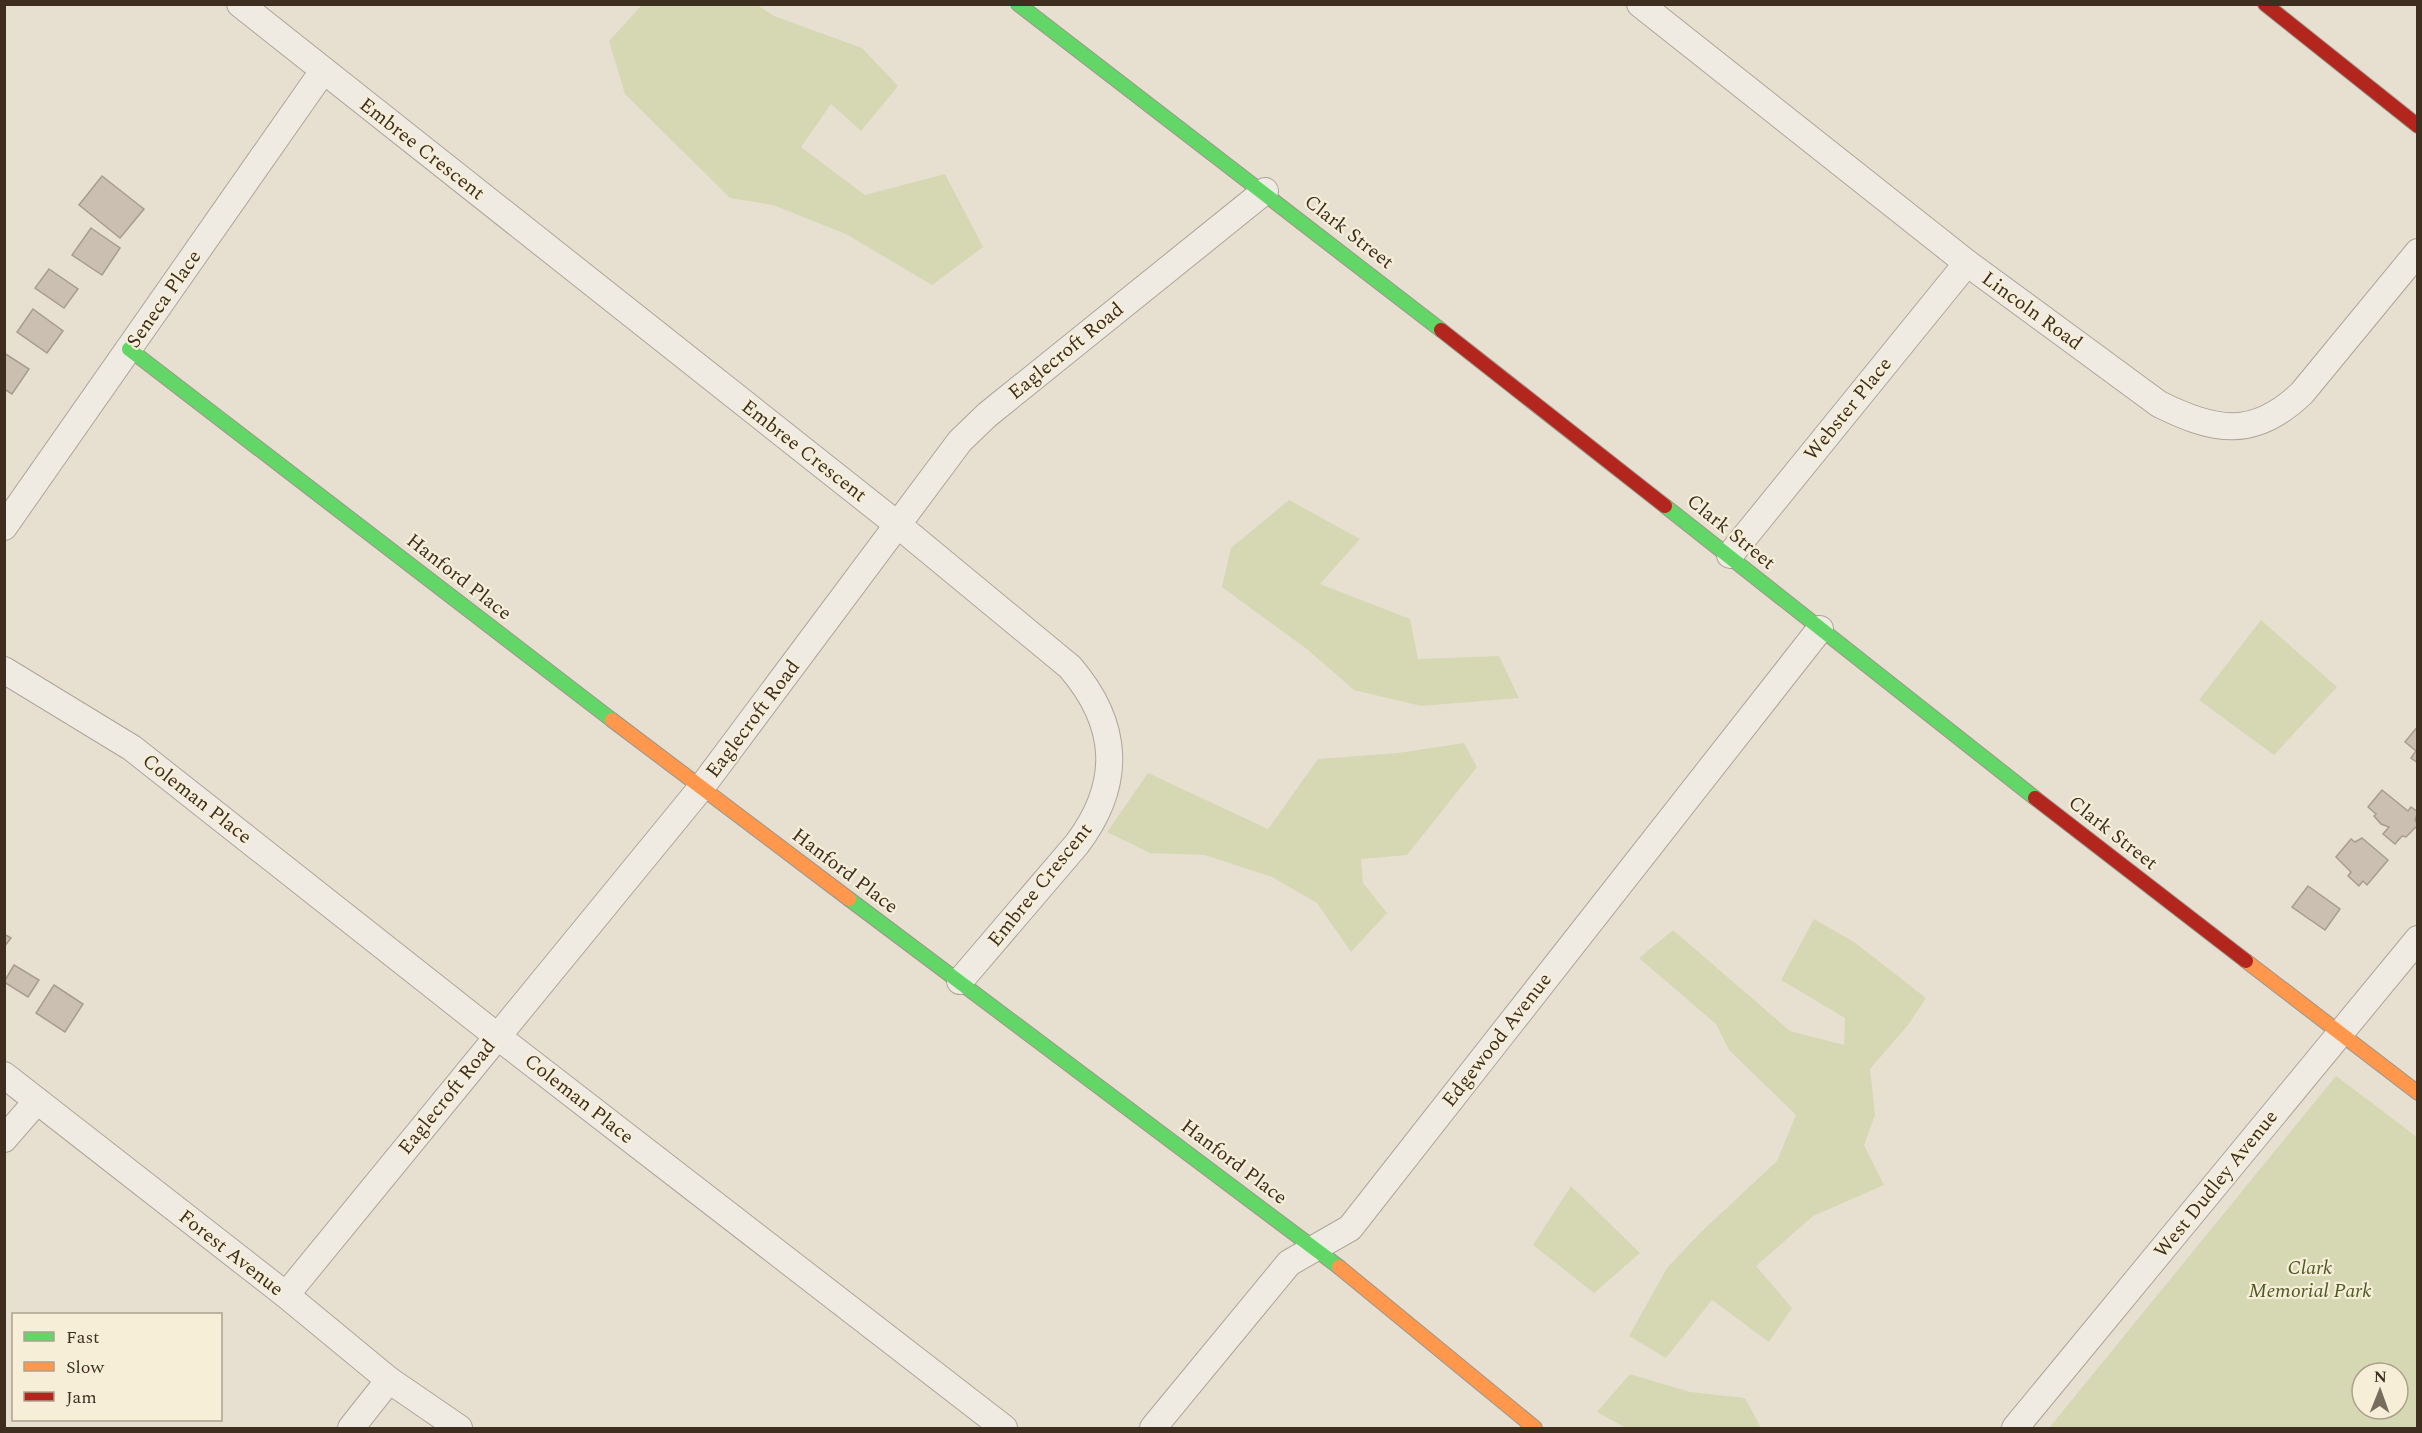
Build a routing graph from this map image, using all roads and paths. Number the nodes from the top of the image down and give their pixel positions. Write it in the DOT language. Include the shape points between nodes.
graph roads {
  1 [pos="240,4"];
  2 [pos="1018,4"];
  3 [pos="1640,4"];
  4 [pos="2265,4"];
  5 [pos="323,71"];
  6 [pos="2418,126"];
  7 [pos="1265,191"];
  8 [pos="2418,252"];
  9 [pos="1967,263"];
  10 [pos="129,349"];
  11 [pos="898,525"];
  12 [pos="4,527"];
  13 [pos="1730,555"];
  14 [pos="1820,629"];
  15 [pos="4,670"];
  16 [pos="701,788"];
  17 [pos="2418,939"];
  18 [pos="960,981"];
  19 [pos="2339,1034"];
  20 [pos="496,1036"];
  21 [pos="4,1075"];
  22 [pos="2418,1093"];
  23 [pos="37,1101"];
  24 [pos="4,1139"];
  25 [pos="1316,1248"];
  26 [pos="286,1295"];
  27 [pos="389,1380"];
  28 [pos="351,1428"];
  29 [pos="459,1428"];
  30 [pos="1004,1428"];
  31 [pos="1153,1428"];
  32 [pos="1535,1428"];
  33 [pos="2015,1428"];
  1 -- 5 [label="street, Embree Crescent"];
  2 -- 7 [label="street, Clark Street"];
  3 -- 9 [label="street, Lincoln Road"];
  4 -- 6 [label="street"];
  5 -- 10 [label="street, Seneca Place"];
  5 -- 11 [label="street, Embree Crescent"];
  7 -- 11 [label="street, Eaglecroft Road" via="987,415 960,441"];
  7 -- 13 [label="street, Clark Street"];
  8 -- 9 [label="street, Lincoln Road" via="2302,393 2266,420 2241,427 2187,419 2159,404"];
  9 -- 13 [label="street, Webster Place"];
  10 -- 12 [label="street, Seneca Place"];
  10 -- 16 [label="street, Hanford Place"];
  11 -- 16 [label="street, Eaglecroft Road"];
  11 -- 18 [label="street, Embree Crescent" via="1070,667 1100,711 1107,736 1108,776 1102,802 1090,826"];
  13 -- 14 [label="street, Clark Street"];
  14 -- 19 [label="street, Clark Street"];
  14 -- 25 [label="street, Edgewood Avenue" via="1350,1228"];
  15 -- 20 [label="street, Coleman Place" via="132,748"];
  16 -- 18 [label="street, Hanford Place"];
  16 -- 20 [label="street, Eaglecroft Road"];
  17 -- 19 [label="street, West Dudley Avenue"];
  18 -- 25 [label="street, Hanford Place"];
  19 -- 22 [label="street, Clark Street"];
  19 -- 33 [label="street, West Dudley Avenue"];
  20 -- 26 [label="street, Eaglecroft Road"];
  20 -- 30 [label="street, Coleman Place"];
  21 -- 23 [label="street, Forest Avenue"];
  23 -- 24 [label="street"];
  23 -- 26 [label="street, Forest Avenue"];
  25 -- 31 [label="street, Edgewood Avenue" via="1289,1263"];
  25 -- 32 [label="street, Hanford Place"];
  26 -- 27 [label="street, Forest Avenue"];
  27 -- 28 [label="street"];
  27 -- 29 [label="street, Forest Avenue"];
}
